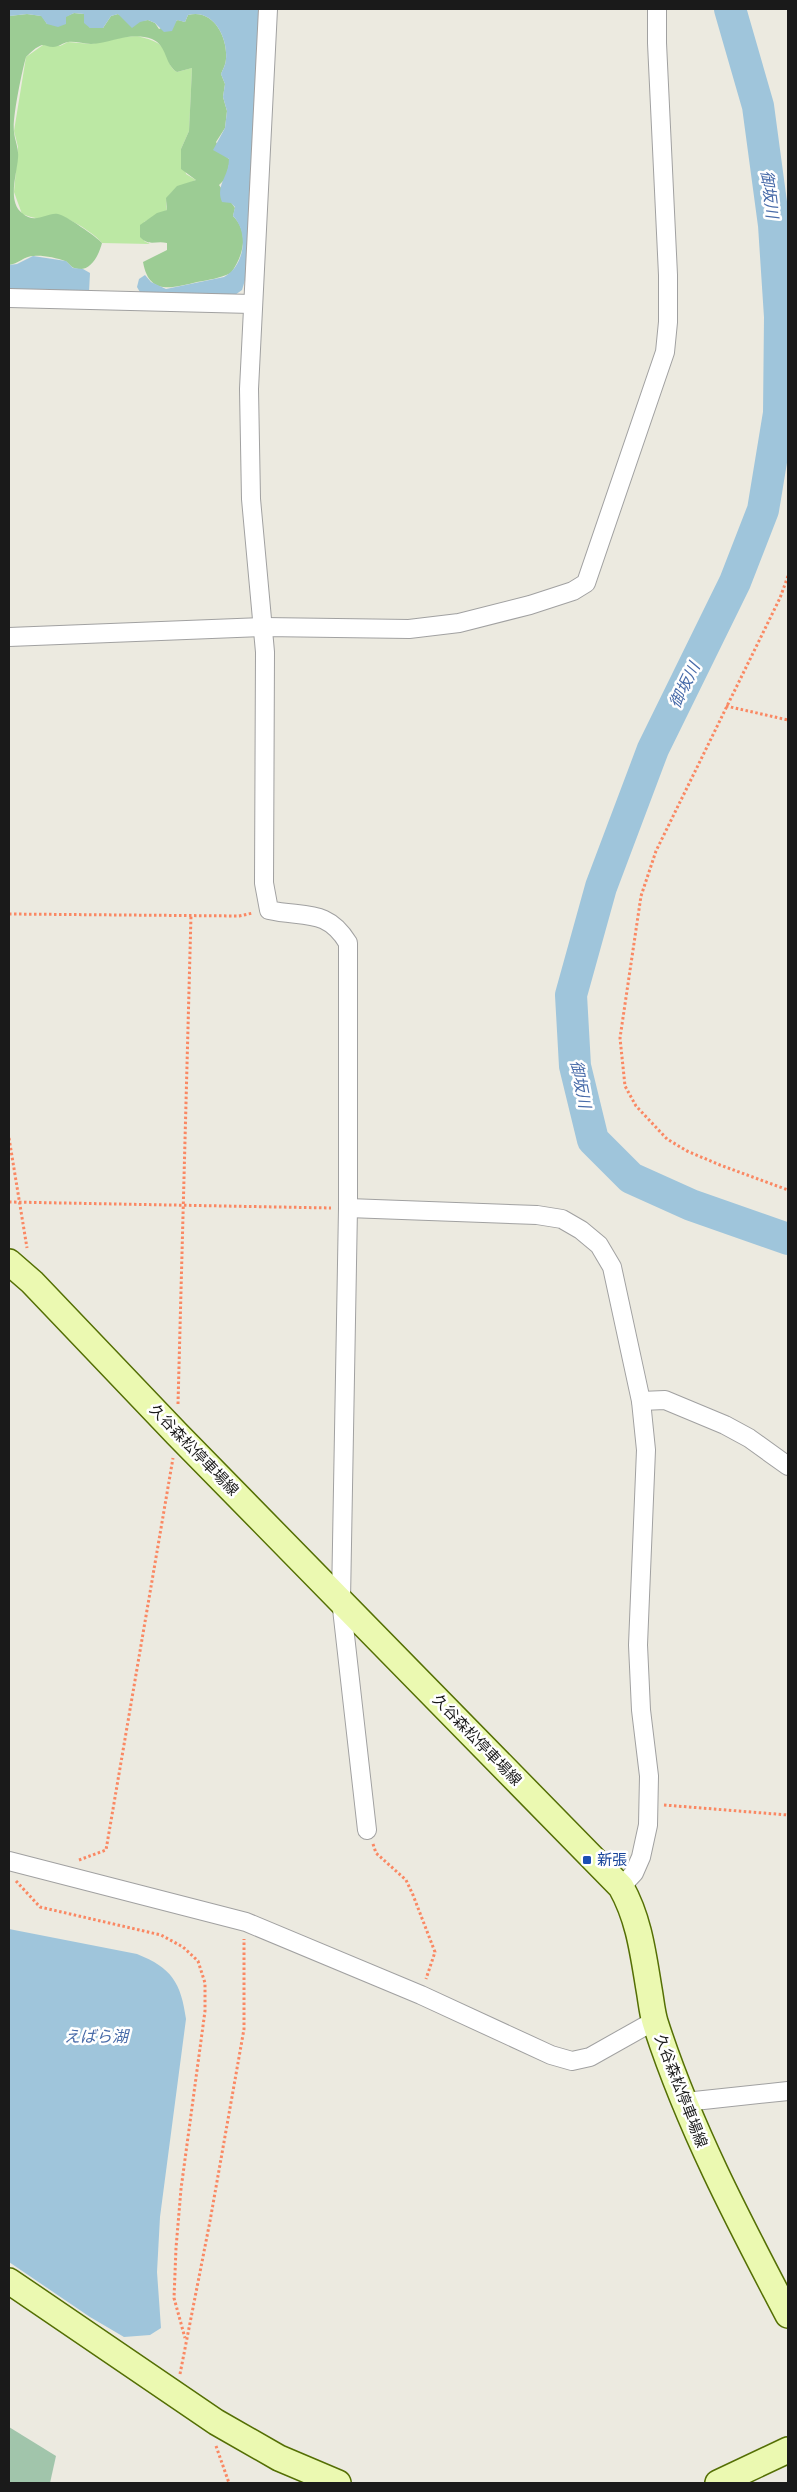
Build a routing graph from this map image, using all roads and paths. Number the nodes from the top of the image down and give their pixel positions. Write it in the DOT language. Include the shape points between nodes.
graph roads {
  1 [pos="268,9"];
  2 [pos="657,9"];
  3 [pos="9,298"];
  4 [pos="252,304"];
  5 [pos="788,576"];
  6 [pos="264,627"];
  7 [pos="9,637"];
  8 [pos="726,706"];
  9 [pos="788,720"];
  10 [pos="269,910"];
  11 [pos="9,914"];
  12 [pos="9,1138"];
  13 [pos="788,1190"];
  14 [pos="9,1202"];
  15 [pos="19,1202"];
  16 [pos="348,1208"];
  17 [pos="9,1262"];
  18 [pos="32,1282"];
  19 [pos="641,1401"];
  20 [pos="788,1466"];
  21 [pos="341,1600"];
  22 [pos="648,1804"];
  23 [pos="788,1815"];
  24 [pos="367,1830"];
  25 [pos="10,1861"];
  26 [pos="621,1887"];
  27 [pos="246,1922"];
  28 [pos="421,1995"];
  29 [pos="654,2021"];
  30 [pos="788,2091"];
  31 [pos="685,2102"];
  32 [pos="9,2281"];
  33 [pos="788,2315"];
  34 [pos="185,2338"];
  35 [pos="176,2397"];
  36 [pos="216,2422"];
  37 [pos="788,2450"];
  38 [pos="230,2483"];
  39 [pos="338,2483"];
  40 [pos="718,2483"];
  1 -- 4 [label="street"];
  2 -- 6 [label="street" via="668,322 664,352 586,583 530,606 459,623 409,629"];
  3 -- 4 [label="street"];
  4 -- 6 [label="street" via="249,389 251,499"];
  5 -- 8 [label="path"];
  6 -- 7 [label="street"];
  6 -- 10 [label="street" via="264,883"];
  8 -- 9 [label="path"];
  8 -- 13 [label="path" via="656,851 641,896 620,1038 621,1065 625,1086 636,1106 667,1139 720,1165"];
  10 -- 11 [label="path" via="239,916"];
  10 -- 16 [label="street" via="324,918 339,929 348,943"];
  12 -- 15 [label="path"];
  14 -- 15 [label="path"];
  15 -- 16 [label="path"];
  15 -- 18 [label="path"];
  16 -- 19 [label="street" via="537,1215 562,1219 581,1230 599,1245 612,1267"];
  16 -- 21 [label="street"];
  17 -- 18 [label="main road, 久谷森松停車場線"];
  18 -- 21 [label="main road, 久谷森松停車場線"];
  19 -- 20 [label="street" via="664,1400 725,1425"];
  19 -- 22 [label="street" via="646,1450 638,1645 640,1710 649,1776"];
  21 -- 24 [label="street"];
  21 -- 26 [label="main road, 久谷森松停車場線"];
  22 -- 23 [label="path"];
  22 -- 26 [label="street" via="648,1825 641,1857"];
  24 -- 28 [label="path" via="376,1854 406,1880 435,1952"];
  25 -- 27 [label="street"];
  25 -- 34 [label="path" via="11,1875 40,1907 161,1935 183,1947 198,1961 205,1983 205,2011 180,2189 174,2298"];
  26 -- 29 [label="main road, 久谷森松停車場線" via="633,1909 641,1939"];
  27 -- 28 [label="street"];
  27 -- 34 [label="path" via="243,1942 244,2029"];
  28 -- 29 [label="street" via="551,2055 572,2061 590,2057"];
  29 -- 31 [label="main road, 久谷森松停車場線"];
  30 -- 31 [label="street"];
  31 -- 33 [label="main road, 久谷森松停車場線" via="711,2167"];
  32 -- 35 [label="main road"];
  34 -- 35 [label="path"];
  35 -- 36 [label="main road"];
  36 -- 38 [label="path" via="215,2443"];
  36 -- 39 [label="main road" via="279,2458"];
  37 -- 40 [label="main road"];
}
